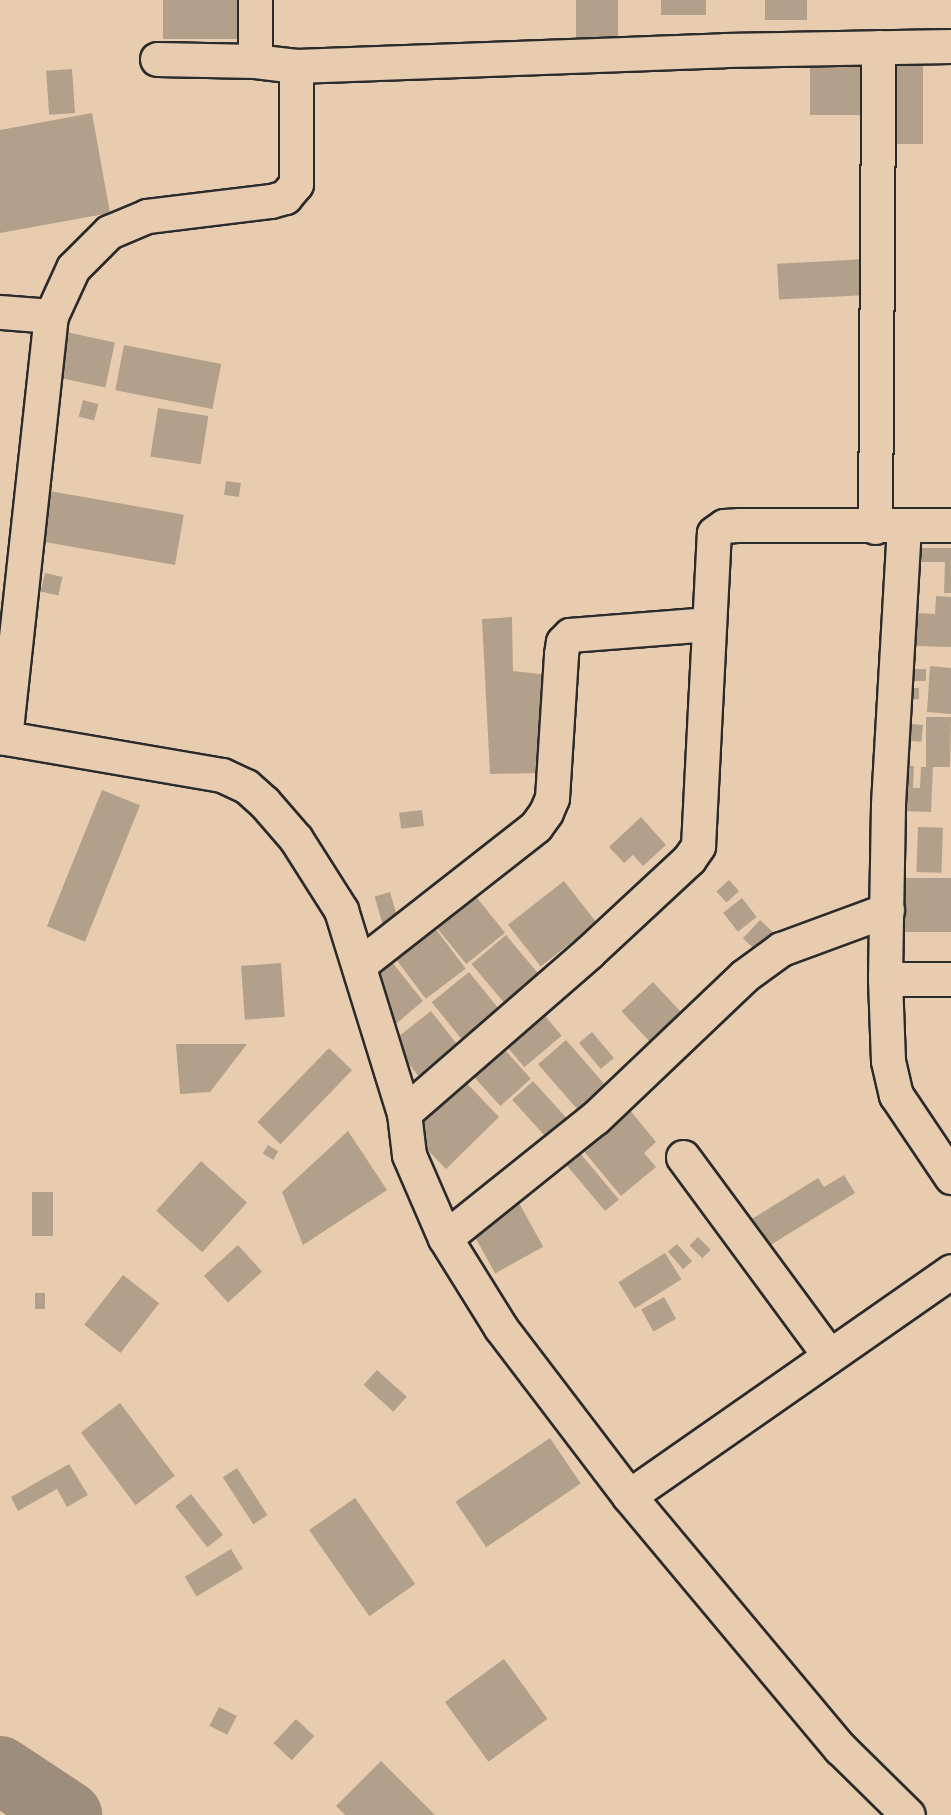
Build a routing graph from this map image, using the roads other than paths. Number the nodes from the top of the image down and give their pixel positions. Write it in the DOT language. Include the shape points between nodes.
graph roads {
  1 [pos="255,0"];
  2 [pos="951,46"];
  3 [pos="878,47"];
  4 [pos="157,59"];
  5 [pos="255,61"];
  6 [pos="296,66"];
  7 [pos="0,312"];
  8 [pos="51,315"];
  9 [pos="951,525"];
  10 [pos="889,526"];
  11 [pos="709,624"];
  12 [pos="3,737"];
  13 [pos="886,910"];
  14 [pos="359,965"];
  15 [pos="885,979"];
  16 [pos="951,979"];
  17 [pos="404,1113"];
  18 [pos="683,1157"];
  19 [pos="951,1177"];
  20 [pos="445,1238"];
  21 [pos="951,1271"];
  22 [pos="830,1355"];
  23 [pos="629,1496"];
  24 [pos="908,1815"];
  1 -- 5 [label="street"];
  2 -- 3 [label="street"];
  3 -- 6 [label="street"];
  3 -- 10 [label="street"];
  4 -- 5 [label="street"];
  5 -- 6 [label="street"];
  6 -- 8 [label="street" via="296,184 285,197 147,216 110,232 73,268"];
  7 -- 8 [label="street"];
  8 -- 12 [label="street"];
  9 -- 10 [label="street"];
  10 -- 11 [label="street" via="724,526 714,533 710,549"];
  10 -- 13 [label="street"];
  11 -- 14 [label="street" via="570,635 563,642 561,654 552,798 546,812 536,826"];
  11 -- 17 [label="street" via="698,846 590,952"];
  12 -- 14 [label="street" via="125,762 222,775 246,786 296,839 335,900"];
  13 -- 15 [label="street"];
  13 -- 20 [label="street" via="824,931 772,956 744,976 595,1118"];
  14 -- 17 [label="street"];
  15 -- 16 [label="street"];
  15 -- 19 [label="street" via="888,1061 896,1095"];
  17 -- 20 [label="street" via="409,1155"];
  18 -- 22 [label="street"];
  20 -- 23 [label="street" via="501,1328"];
  21 -- 22 [label="street"];
  22 -- 23 [label="street"];
  23 -- 24 [label="street" via="840,1748"];
}
